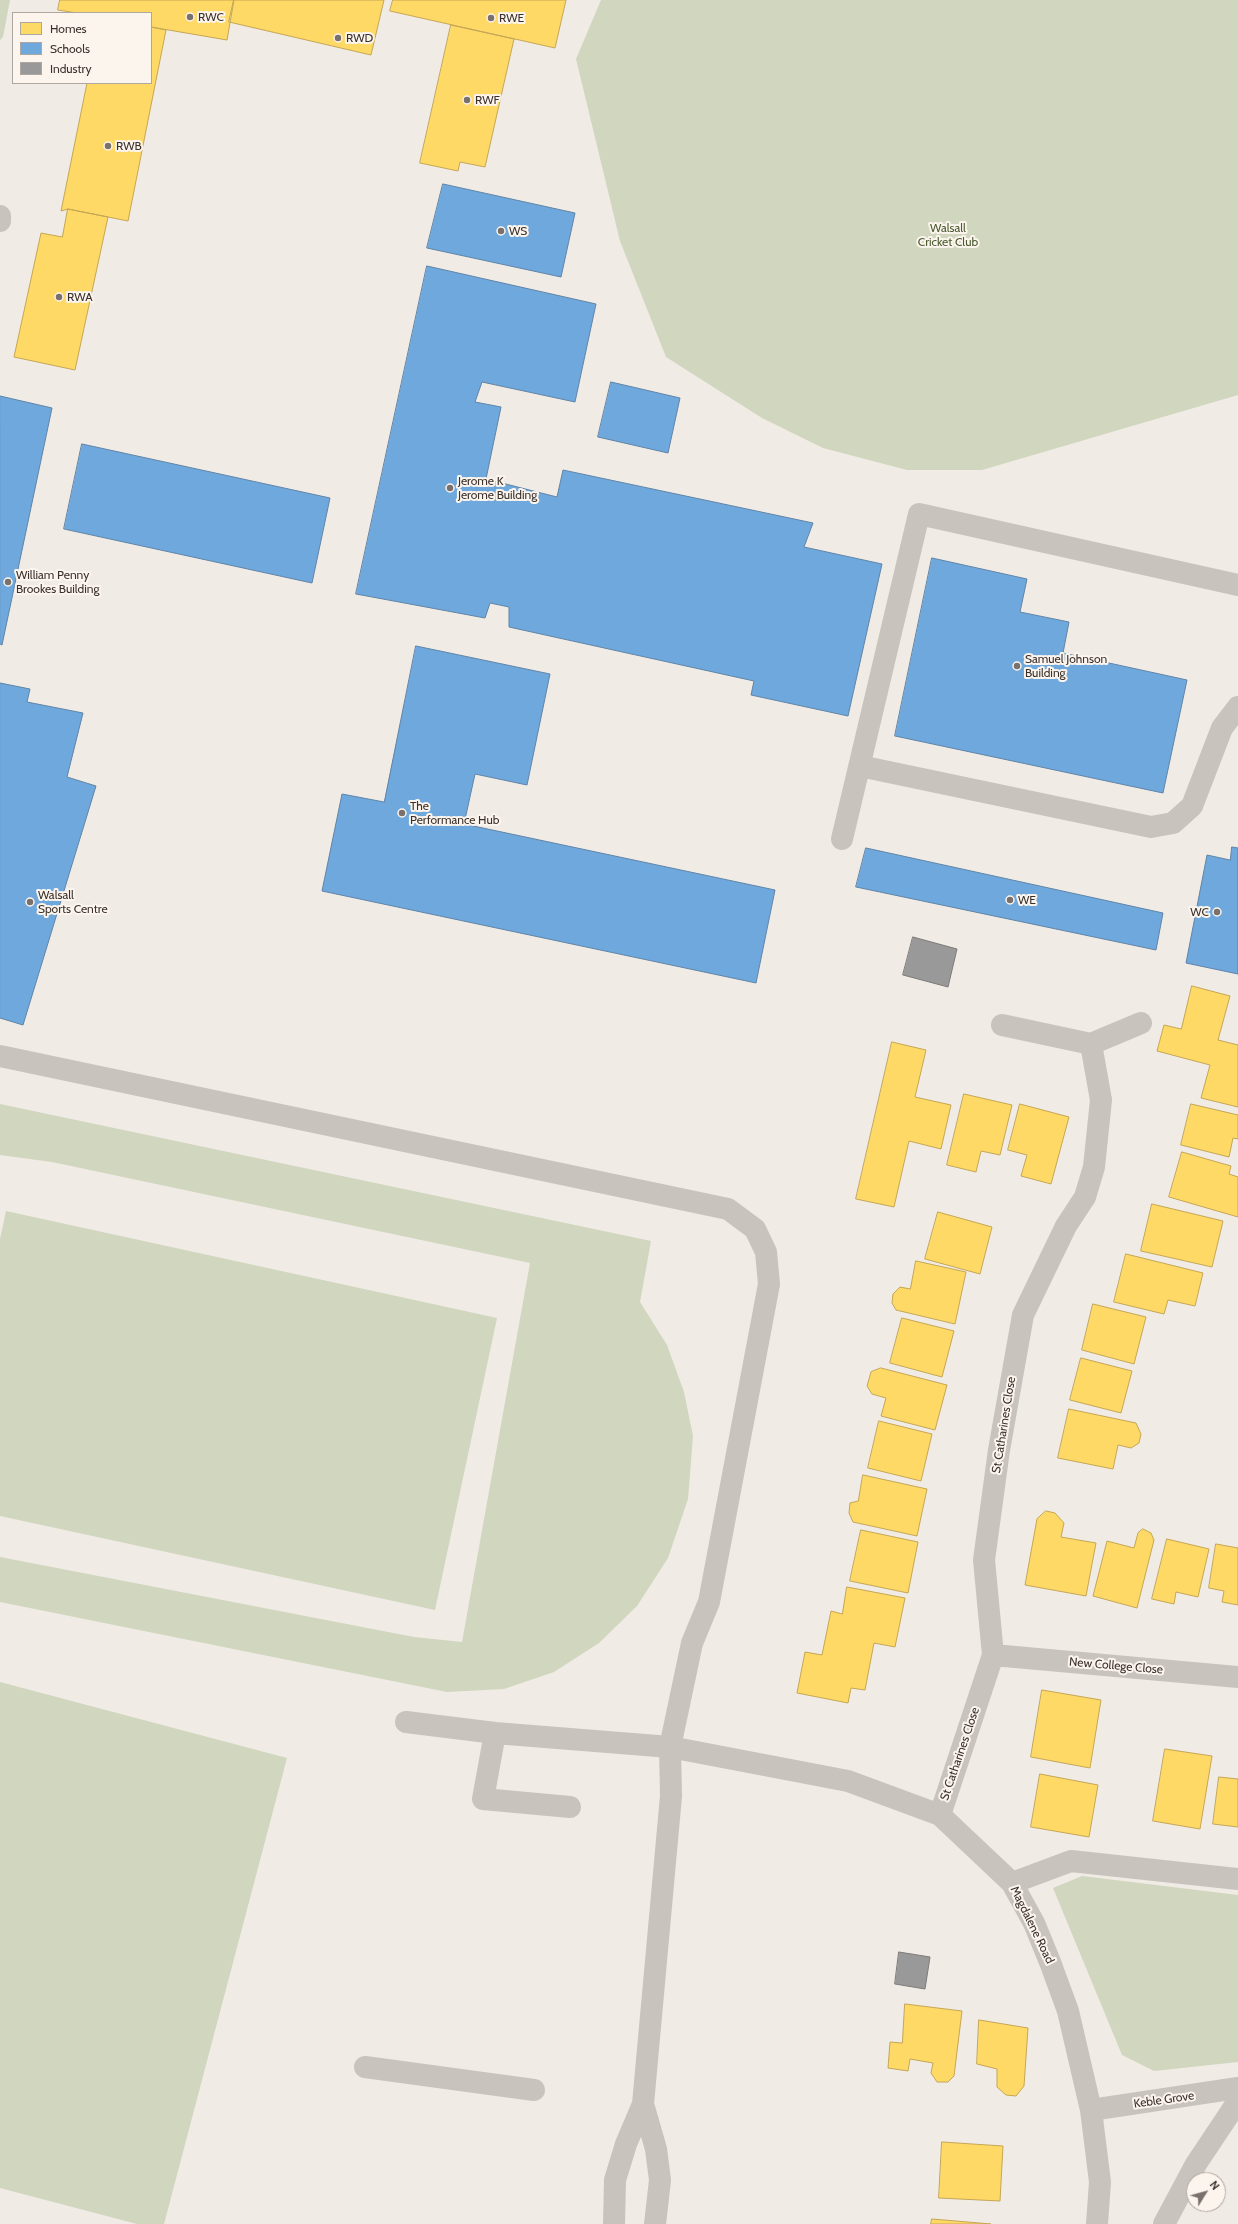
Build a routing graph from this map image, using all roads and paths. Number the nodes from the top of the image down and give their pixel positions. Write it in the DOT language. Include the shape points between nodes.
graph roads {
  1 [pos="0,216"];
  2 [pos="0,221"];
  3 [pos="1238,585"];
  4 [pos="1238,707"];
  5 [pos="860,766"];
  6 [pos="842,839"];
  7 [pos="1141,1023"];
  8 [pos="1002,1025"];
  9 [pos="1091,1044"];
  10 [pos="0,1056"];
  11 [pos="993,1655"];
  12 [pos="1238,1677"];
  13 [pos="406,1722"];
  14 [pos="495,1733"];
  15 [pos="670,1747"];
  16 [pos="570,1807"];
  17 [pos="940,1815"];
  18 [pos="1238,1879"];
  19 [pos="1012,1883"];
  20 [pos="365,2067"];
  21 [pos="1238,2088"];
  22 [pos="534,2090"];
  23 [pos="1238,2101"];
  24 [pos="644,2104"];
  25 [pos="1090,2110"];
  26 [pos="614,2224"];
  27 [pos="655,2224"];
  28 [pos="1097,2224"];
  29 [pos="1164,2224"];
  1 -- 2 [label="street"];
  3 -- 5 [label="street" via="919,514"];
  4 -- 5 [label="street" via="1222,728 1192,806 1173,823 1151,827"];
  5 -- 6 [label="street"];
  7 -- 9 [label="street"];
  8 -- 9 [label="street"];
  9 -- 11 [label="street, St Catharines Close" via="1101,1100 1094,1167 1085,1197 1066,1226 1023,1315 1000,1450 984,1560"];
  10 -- 15 [label="street" via="728,1209 755,1229 766,1252 769,1284 708,1602 692,1643"];
  11 -- 12 [label="street, New College Close"];
  11 -- 17 [label="street, St Catharines Close"];
  13 -- 14 [label="street, Magdalene Road"];
  14 -- 15 [label="street, Magdalene Road"];
  14 -- 16 [label="street" via="483,1799"];
  15 -- 17 [label="street, Magdalene Road" via="848,1781"];
  15 -- 24 [label="street" via="671,1796"];
  17 -- 19 [label="street, Magdalene Road"];
  18 -- 19 [label="street" via="1071,1861"];
  19 -- 25 [label="street, Magdalene Road" via="1034,1923 1068,2011"];
  20 -- 22 [label="street"];
  21 -- 25 [label="street, Keble Grove"];
  23 -- 29 [label="street" via="1196,2164"];
  24 -- 26 [label="street" via="626,2144 615,2180"];
  24 -- 27 [label="street" via="656,2149 660,2180"];
  25 -- 28 [label="street, Magdalene Road" via="1100,2182"];
}
